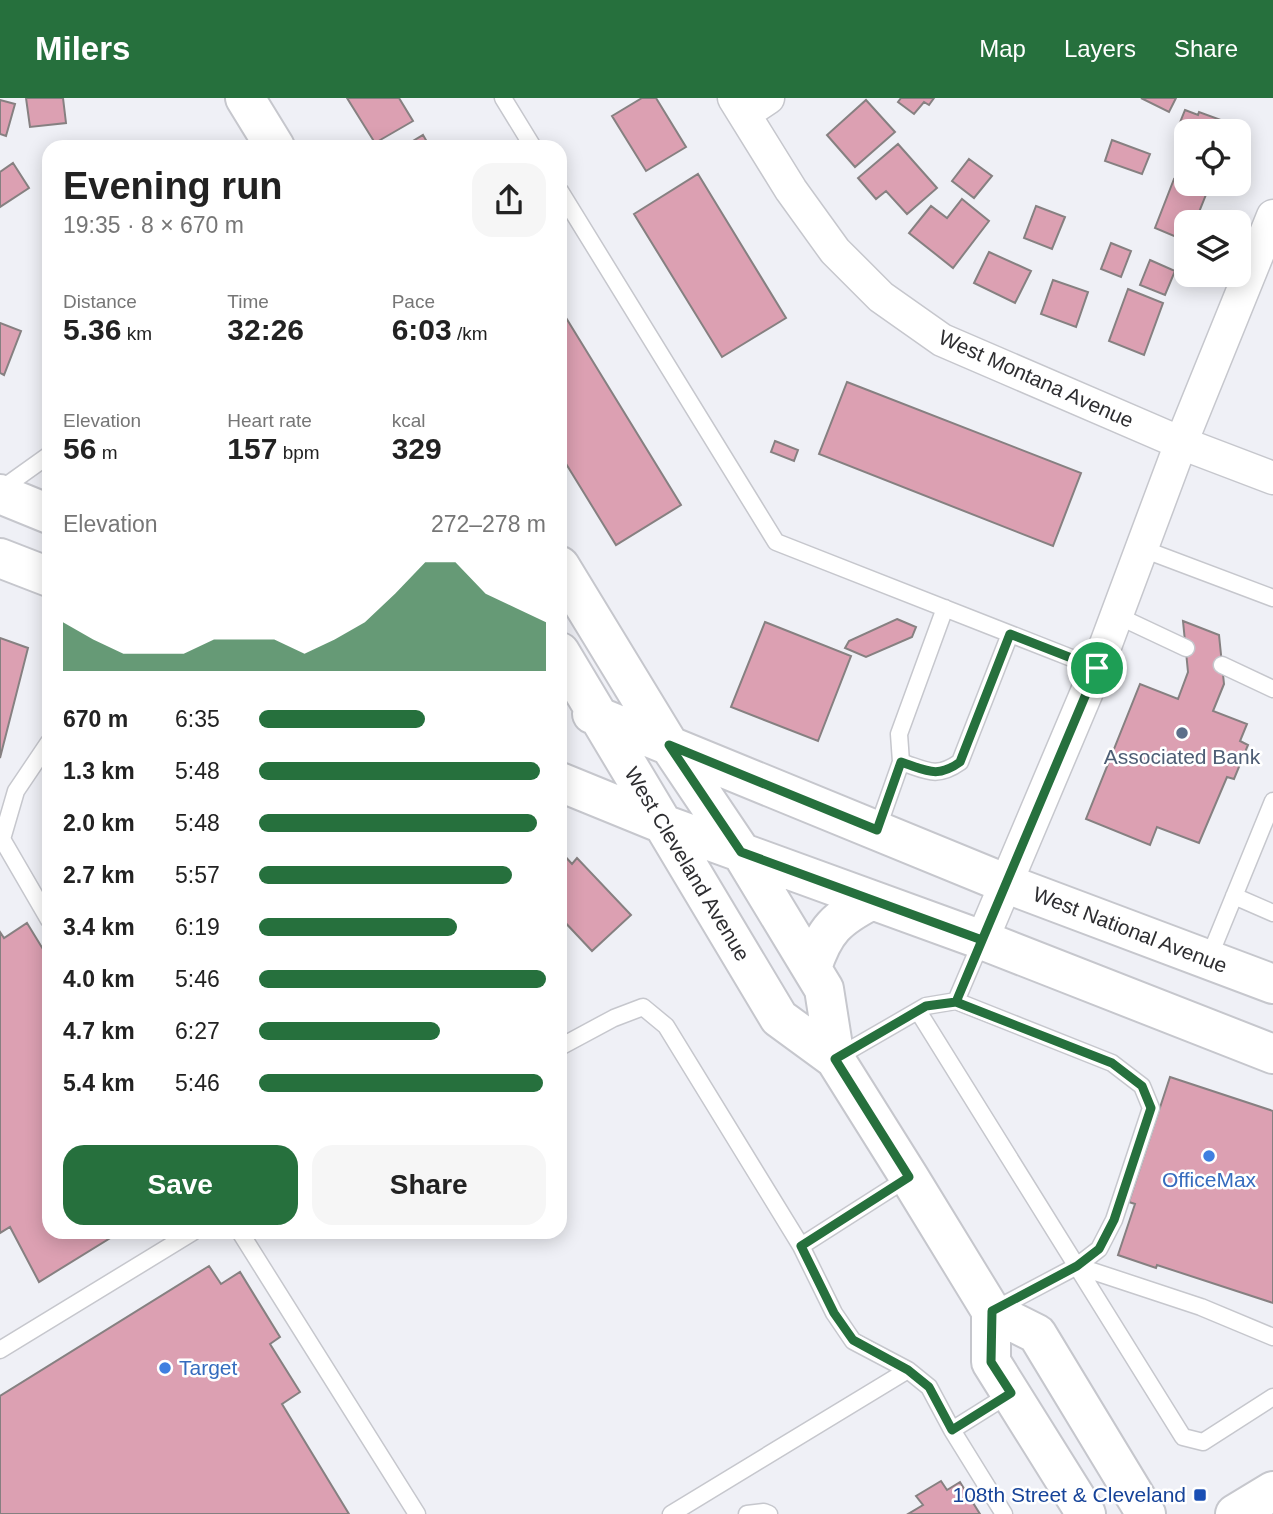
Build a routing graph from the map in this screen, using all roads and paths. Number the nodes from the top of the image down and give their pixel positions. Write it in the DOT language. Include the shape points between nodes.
graph roads {
  1 [pos="245,98"];
  2 [pos="503,98"];
  3 [pos="749,103"];
  4 [pos="271,140"];
  5 [pos="529,140"];
  6 [pos="567,202"];
  7 [pos="1273,216"];
  8 [pos="1181,443"];
  9 [pos="42,460"];
  10 [pos="1273,478"];
  11 [pos="0,492"];
  12 [pos="42,511"];
  13 [pos="1143,549"];
  14 [pos="0,558"];
  15 [pos="42,574"];
  16 [pos="567,577"];
  17 [pos="1273,598"];
  18 [pos="945,608"];
  19 [pos="1118,616"];
  20 [pos="1010,634"];
  21 [pos="1186,648"];
  22 [pos="567,663"];
  23 [pos="1222,665"];
  24 [pos="1097,668"];
  25 [pos="1273,689"];
  26 [pos="567,705"];
  27 [pos="599,716"];
  28 [pos="669,745"];
  29 [pos="42,752"];
  30 [pos="901,762"];
  31 [pos="567,785"];
  32 [pos="1273,801"];
  33 [pos="663,824"];
  34 [pos="877,830"];
  35 [pos="741,852"];
  36 [pos="1007,884"];
  37 [pos="1234,896"];
  38 [pos="872,900"];
  39 [pos="42,908"];
  40 [pos="1273,913"];
  41 [pos="982,940"];
  42 [pos="1208,960"];
  43 [pos="812,968"];
  44 [pos="1273,984"];
  45 [pos="956,1002"];
  46 [pos="918,1011"];
  47 [pos="567,1043"];
  48 [pos="1273,1054"];
  49 [pos="835,1059"];
  50 [pos="909,1177"];
  51 [pos="182,1239"];
  52 [pos="248,1239"];
  53 [pos="801,1246"];
  54 [pos="1077,1266"];
  55 [pos="992,1311"];
  56 [pos="1273,1337"];
  57 [pos="0,1350"];
  58 [pos="908,1370"];
  59 [pos="1011,1393"];
  60 [pos="1273,1397"];
  61 [pos="952,1430"];
  62 [pos="1273,1492"];
  63 [pos="417,1514"];
  64 [pos="671,1514"];
  65 [pos="747,1514"];
  66 [pos="769,1514"];
  67 [pos="1004,1514"];
  68 [pos="1086,1514"];
  69 [pos="1146,1514"];
  70 [pos="1236,1514"];
  1 -- 4 [label="main road"];
  2 -- 5 [label="lane"];
  3 -- 8 [label="street, West Montana Avenue" via="791,190 835,251 881,297 942,340"];
  6 -- 18 [label="lane" via="776,542"];
  7 -- 8 [label="street"];
  8 -- 10 [label="street, West Montana Avenue"];
  8 -- 13 [label="street"];
  9 -- 11 [label="lane"];
  11 -- 12 [label="main road"];
  13 -- 17 [label="lane"];
  13 -- 19 [label="street"];
  14 -- 15 [label="main road"];
  16 -- 28 [label="main road, West Cleveland Avenue"];
  18 -- 20 [label="lane"];
  18 -- 30 [label="lane" via="900,734"];
  19 -- 21 [label="lane"];
  19 -- 24 [label="street"];
  20 -- 24 [label="lane"];
  20 -- 30 [label="lane" via="960,762 936,774"];
  22 -- 27 [label="main road, West Cleveland Avenue"];
  23 -- 25 [label="lane"];
  24 -- 36 [label="street"];
  26 -- 27 [label="main road, West National Avenue"];
  27 -- 28 [label="main road, West National Avenue"];
  27 -- 33 [label="main road, West Cleveland Avenue"];
  28 -- 34 [label="main road, West National Avenue"];
  28 -- 35 [label="main road, West Cleveland Avenue"];
  29 -- 39 [label="lane" via="16,791 2,839"];
  30 -- 34 [label="lane"];
  31 -- 33 [label="main road"];
  32 -- 37 [label="lane"];
  33 -- 35 [label="main road"];
  33 -- 49 [label="main road, West Cleveland Avenue" via="779,1018"];
  34 -- 36 [label="main road, West National Avenue"];
  35 -- 38 [label="main road"];
  35 -- 43 [label="main road, West Cleveland Avenue"];
  36 -- 41 [label="street"];
  36 -- 42 [label="main road, West National Avenue"];
  37 -- 40 [label="lane"];
  37 -- 42 [label="lane"];
  38 -- 41 [label="main road"];
  38 -- 43 [label="main road" via="848,912 828,931"];
  41 -- 45 [label="lane"];
  41 -- 48 [label="main road"];
  42 -- 44 [label="main road, West National Avenue"];
  43 -- 49 [label="main road, West Cleveland Avenue" via="824,989"];
  45 -- 46 [label="lane"];
  45 -- 54 [label="lane" via="1112,1063 1142,1086 1151,1108 1114,1220 1099,1249"];
  46 -- 49 [label="lane"];
  46 -- 54 [label="lane"];
  47 -- 53 [label="lane" via="643,1007 666,1026"];
  49 -- 50 [label="main road, West Cleveland Avenue"];
  50 -- 53 [label="lane"];
  50 -- 55 [label="main road, West Cleveland Avenue"];
  51 -- 57 [label="lane"];
  52 -- 63 [label="lane"];
  53 -- 58 [label="lane" via="834,1313 853,1340"];
  54 -- 55 [label="lane"];
  54 -- 56 [label="lane" via="1201,1307"];
  54 -- 60 [label="lane" via="1183,1437 1203,1442"];
  55 -- 59 [label="main road" via="991,1362"];
  55 -- 69 [label="main road" via="1037,1334"];
  58 -- 61 [label="lane" via="929,1387"];
  58 -- 64 [label="lane"];
  59 -- 61 [label="lane"];
  59 -- 68 [label="main road"];
  61 -- 67 [label="lane"];
  62 -- 70 [label="main road"];
  65 -- 66 [label="lane"];
}
